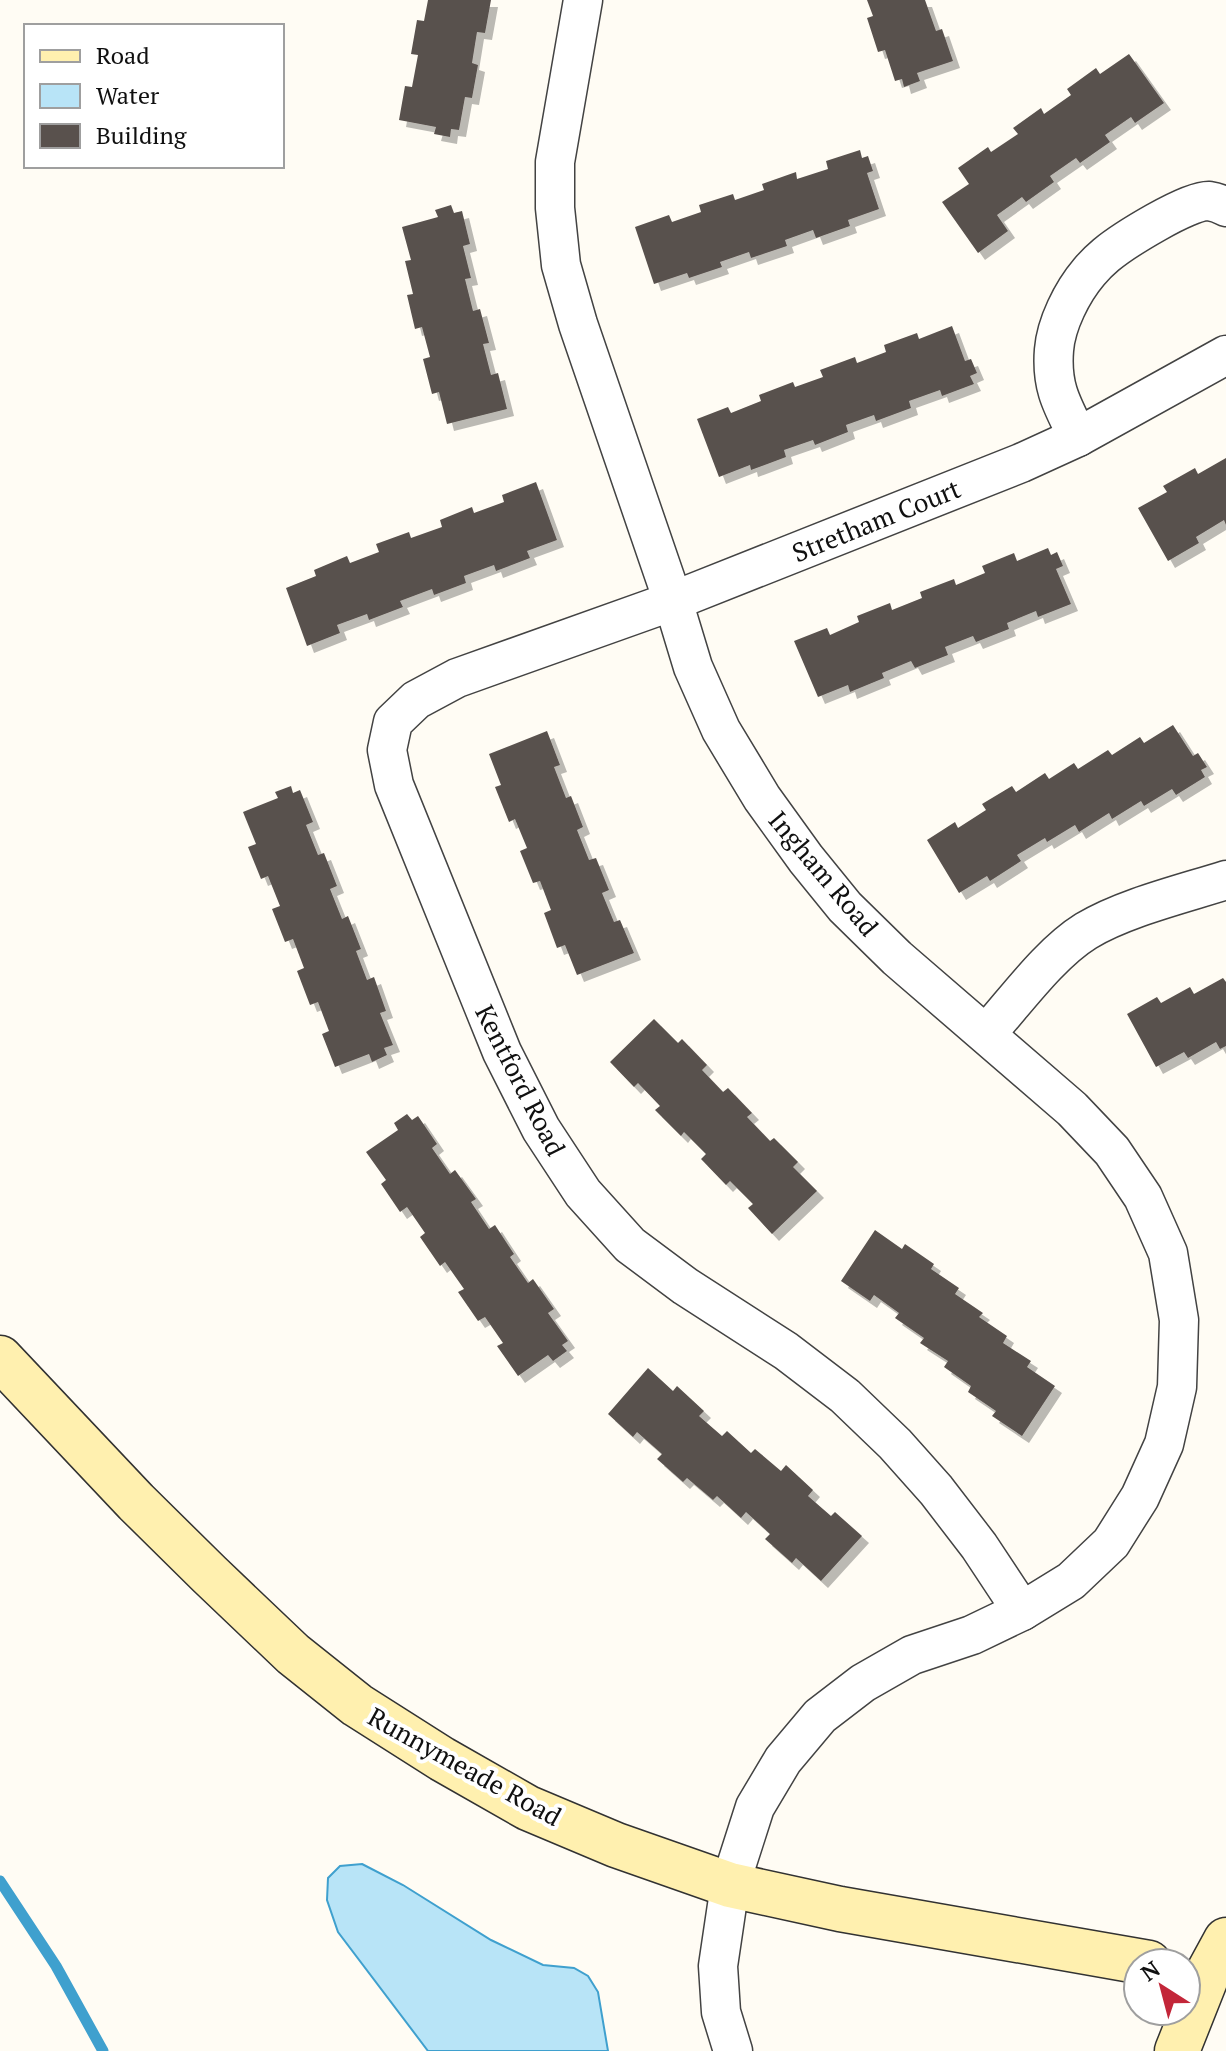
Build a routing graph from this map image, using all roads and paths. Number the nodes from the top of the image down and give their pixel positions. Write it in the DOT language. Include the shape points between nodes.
graph roads {
  1 [pos="583,0"];
  2 [pos="1226,207"];
  3 [pos="1226,355"];
  4 [pos="1078,437"];
  5 [pos="673,601"];
  6 [pos="1226,880"];
  7 [pos="986,1034"];
  8 [pos="0,1358"];
  9 [pos="1022,1611"];
  10 [pos="730,1885"];
  11 [pos="1122,1958"];
  12 [pos="1212,1965"];
  13 [pos="733,2051"];
  14 [pos="1177,2051"];
  1 -- 5 [label="street, Ingham Road" via="555,162 561,265"];
  2 -- 4 [label="street" via="1207,201 1169,215 1106,255 1071,296 1054,347 1054,372 1057,397"];
  3 -- 4 [label="street, Stretham Court"];
  4 -- 5 [label="street, Stretham Court"];
  5 -- 7 [label="street, Ingham Road" via="693,667 721,730 806,859 897,958"];
  5 -- 9 [label="street, Kentford Road" via="457,678 416,700 393,722 387,750 394,785 502,1052 541,1129 583,1193 630,1245 786,1351 885,1434 936,1490"];
  6 -- 7 [label="street" via="1111,918 1083,933 1054,957"];
  7 -- 9 [label="street, Ingham Road" via="1112,1151 1143,1197 1168,1253 1179,1320 1177,1387 1164,1444 1140,1497 1111,1543 1071,1581"];
  8 -- 10 [label="street, Runnymeade Road" via="209,1574 293,1654 357,1705 528,1808"];
  9 -- 10 [label="street, Ingham Road" via="912,1655 820,1716 783,1760 755,1807"];
  10 -- 11 [label="street, Runnymeade Road"];
  10 -- 13 [label="street, Ingham Road" via="718,1966 721,2012"];
  12 -- 14 [label="street"];
}
